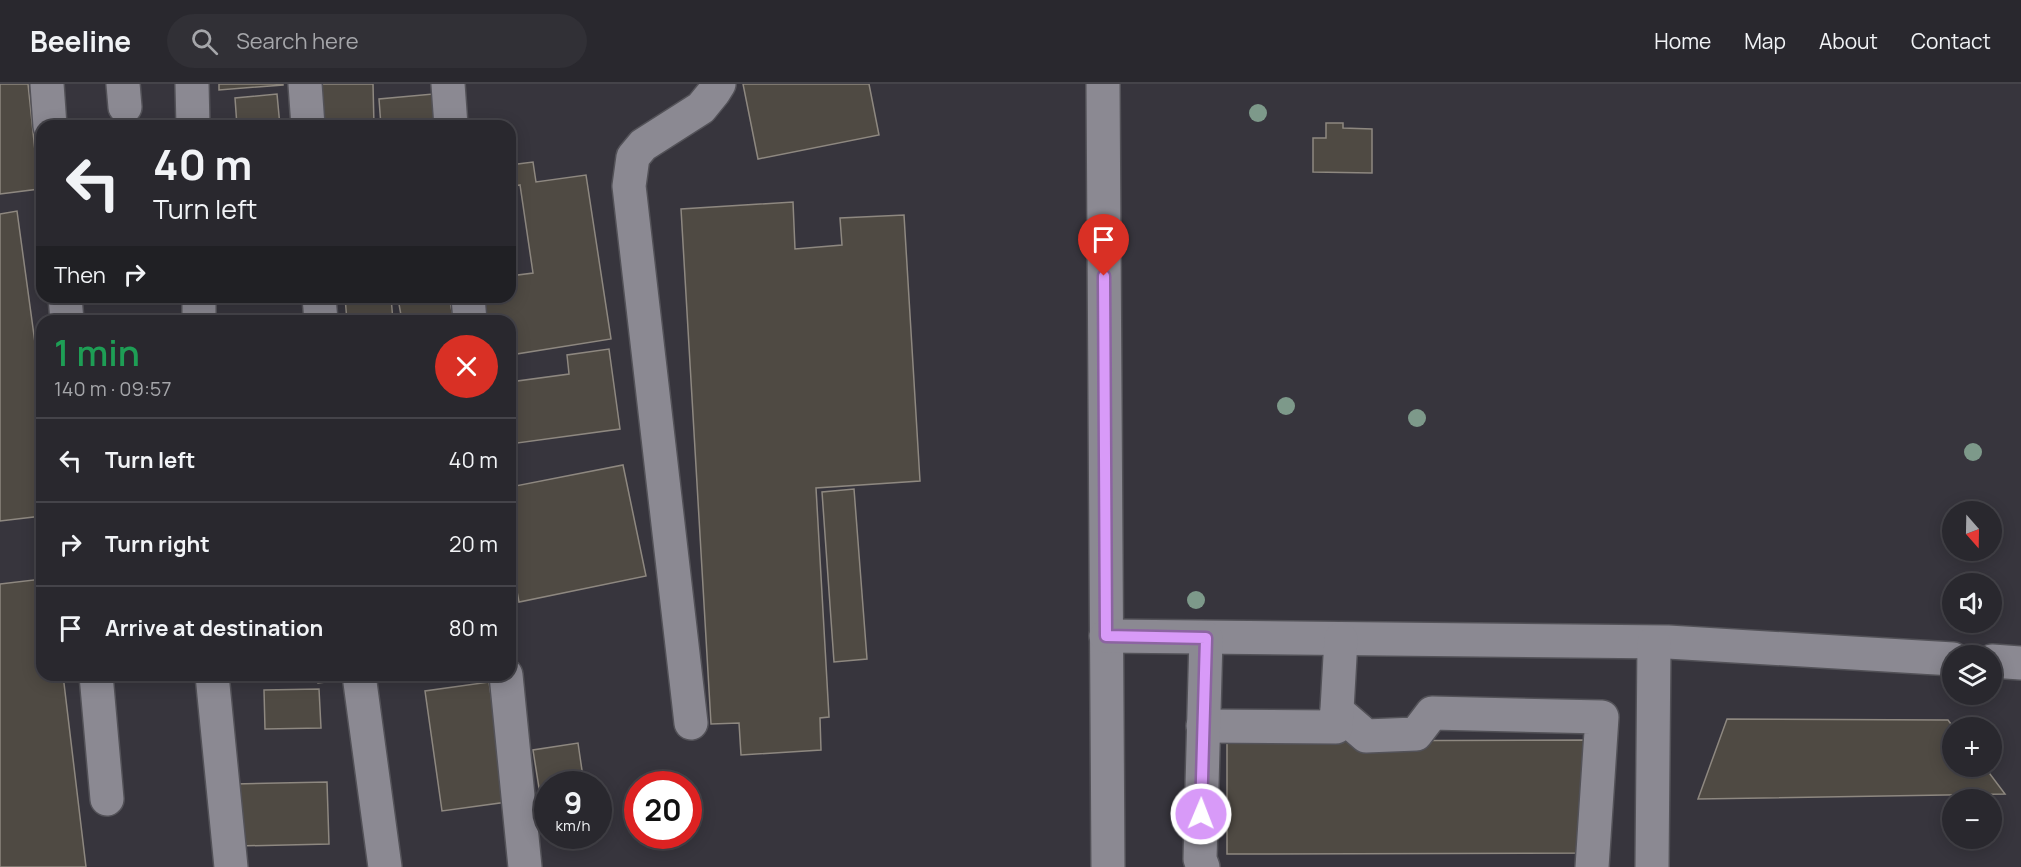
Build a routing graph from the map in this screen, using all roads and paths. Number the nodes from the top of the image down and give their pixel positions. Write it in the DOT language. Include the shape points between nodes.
graph roads {
  1 [pos="47,84"];
  2 [pos="192,84"];
  3 [pos="305,84"];
  4 [pos="448,84"];
  5 [pos="718,84"];
  6 [pos="1103,84"];
  7 [pos="50,120"];
  8 [pos="193,120"];
  9 [pos="308,120"];
  10 [pos="451,120"];
  11 [pos="1106,636"];
  12 [pos="1206,638"];
  13 [pos="1341,639"];
  14 [pos="1654,643"];
  15 [pos="1942,658"];
  16 [pos="2002,662"];
  17 [pos="2021,663"];
  18 [pos="97,681"];
  19 [pos="213,681"];
  20 [pos="360,681"];
  21 [pos="507,681"];
  22 [pos="1337,711"];
  23 [pos="691,723"];
  24 [pos="1203,726"];
  25 [pos="107,799"];
  26 [pos="231,867"];
  27 [pos="385,867"];
  28 [pos="525,867"];
  29 [pos="1108,867"];
  30 [pos="1203,867"];
  31 [pos="1592,867"];
  32 [pos="1652,867"];
  1 -- 7 [label="street"];
  2 -- 8 [label="street"];
  3 -- 9 [label="street"];
  4 -- 10 [label="street"];
  5 -- 23 [label="street" via="701,108 643,145 633,157 629,186"];
  6 -- 11 [label="street"];
  11 -- 12 [label="street"];
  11 -- 29 [label="street"];
  12 -- 13 [label="street"];
  12 -- 24 [label="street"];
  13 -- 14 [label="street"];
  13 -- 22 [label="street"];
  14 -- 15 [label="street"];
  14 -- 32 [label="street"];
  16 -- 17 [label="street"];
  18 -- 25 [label="street"];
  19 -- 26 [label="street"];
  20 -- 27 [label="street"];
  21 -- 28 [label="street"];
  22 -- 24 [label="street" via="1336,728"];
  22 -- 31 [label="street" via="1366,736 1416,734 1432,713 1602,717"];
  24 -- 30 [label="street"];
}
